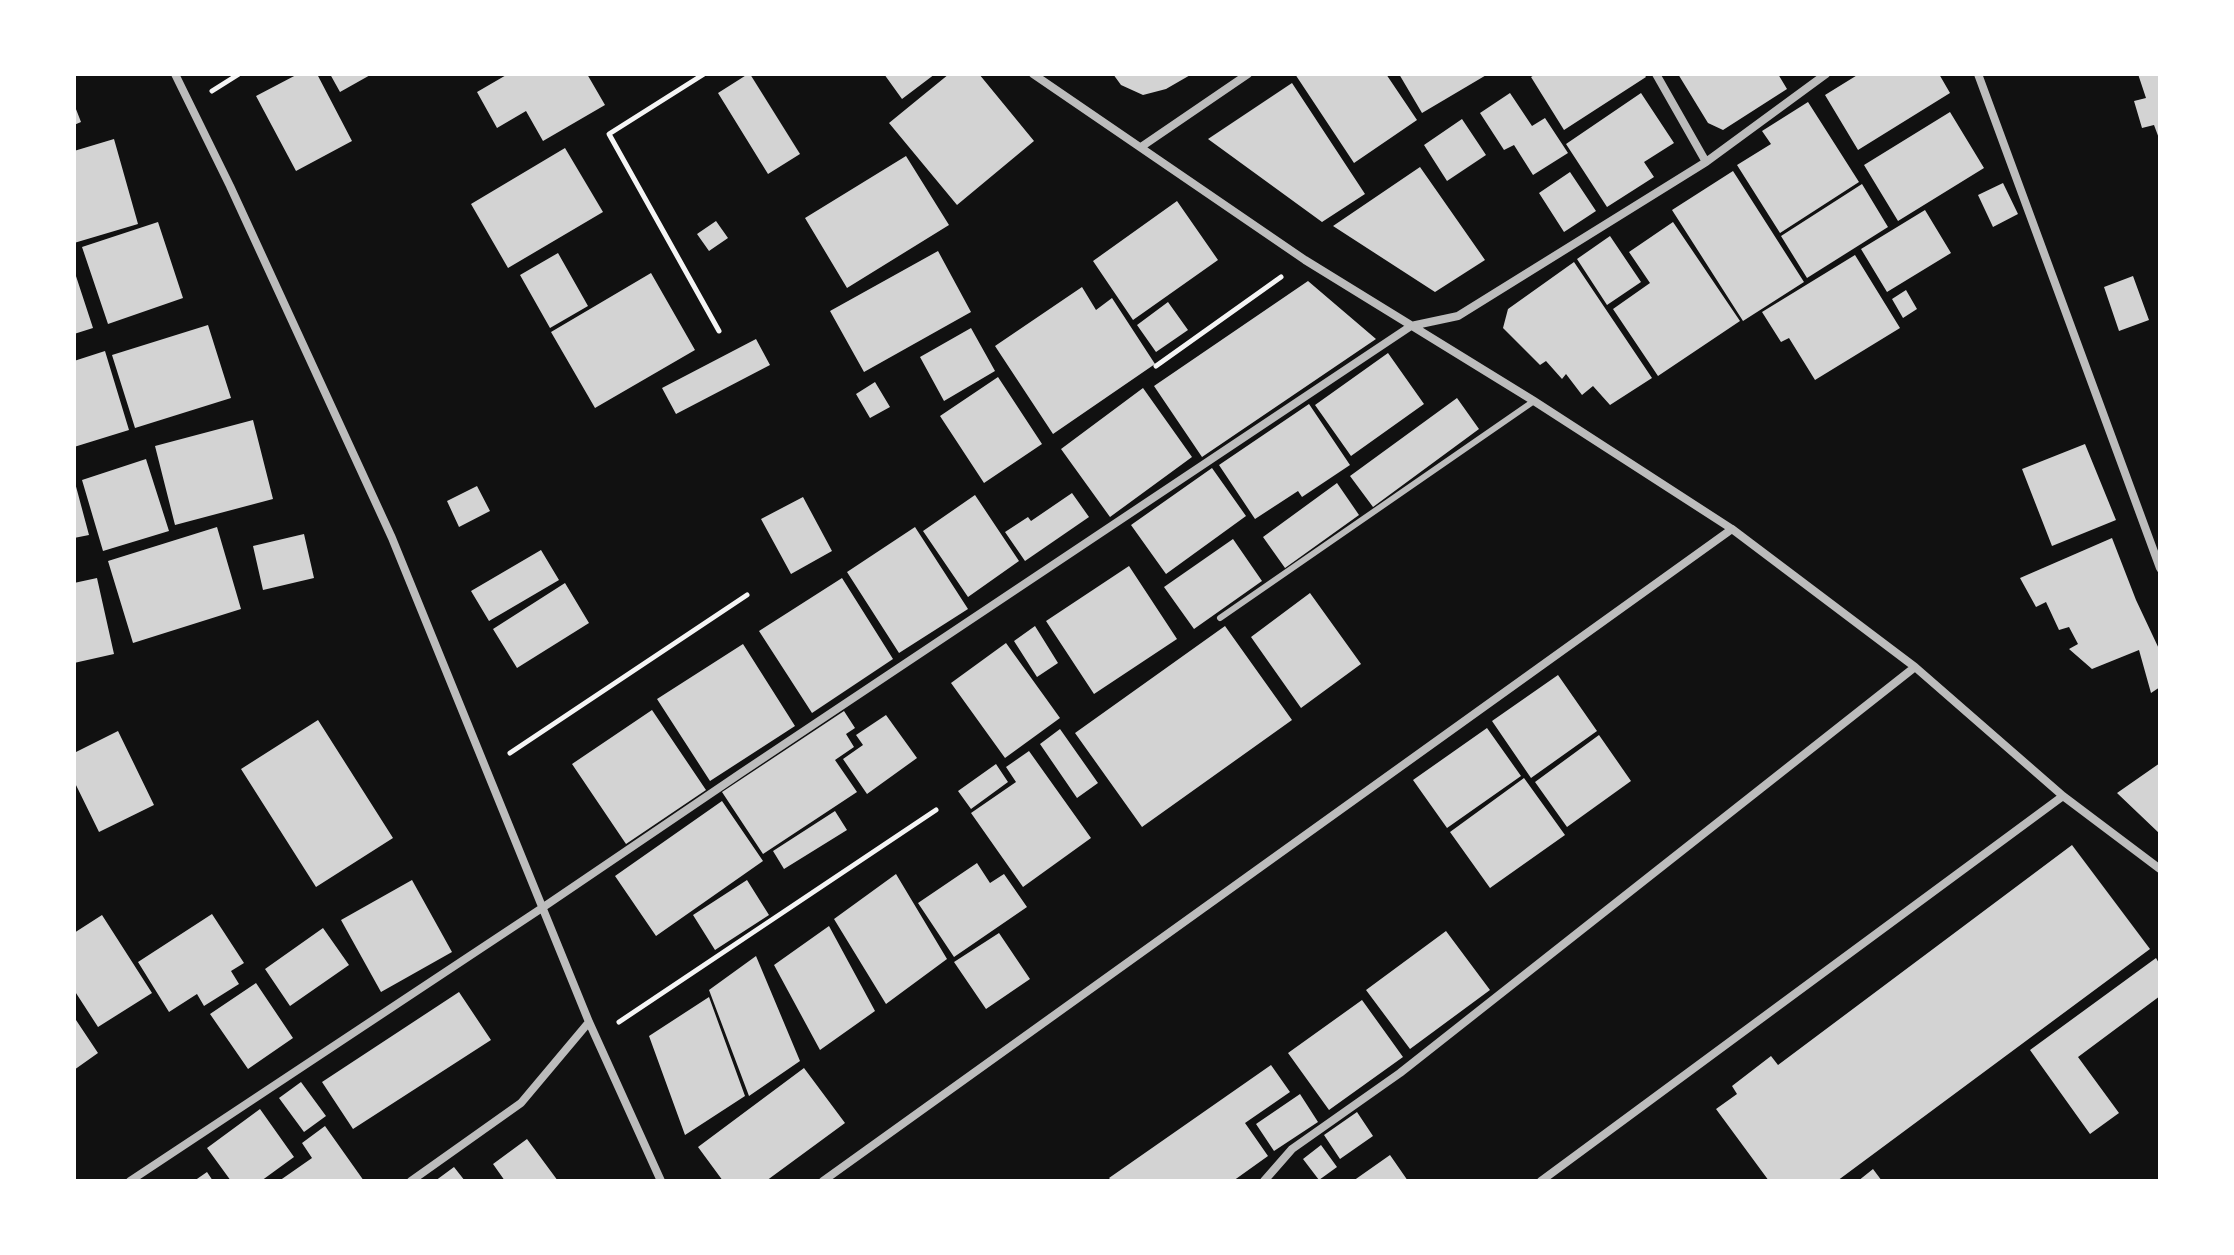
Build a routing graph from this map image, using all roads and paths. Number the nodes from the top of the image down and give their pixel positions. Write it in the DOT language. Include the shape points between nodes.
graph roads {
  1 [pos="175,74"];
  2 [pos="704,74"];
  3 [pos="1033,74"];
  4 [pos="1248,74"];
  5 [pos="1656,74"];
  6 [pos="1826,74"];
  7 [pos="1978,74"];
  8 [pos="1141,147"];
  9 [pos="1706,162"];
  10 [pos="1305,260"];
  11 [pos="1411,326"];
  12 [pos="719,331"];
  13 [pos="1156,366"];
  14 [pos="1534,401"];
  15 [pos="1732,529"];
  16 [pos="2160,568"];
  17 [pos="747,595"];
  18 [pos="1220,618"];
  19 [pos="1915,667"];
  20 [pos="486,769"];
  21 [pos="2063,796"];
  22 [pos="936,810"];
  23 [pos="2160,869"];
  24 [pos="542,908"];
  25 [pos="589,1022"];
  26 [pos="595,1038"];
  27 [pos="130,1181"];
  28 [pos="411,1181"];
  29 [pos="661,1181"];
  30 [pos="823,1181"];
  31 [pos="1264,1181"];
  32 [pos="1541,1181"];
  1 -- 20 [label="street" via="392,538"];
  2 -- 12 [label="path" via="609,134"];
  3 -- 8 [label="street"];
  4 -- 8 [label="street"];
  5 -- 9 [label="street"];
  6 -- 9 [label="street"];
  7 -- 16 [label="street"];
  8 -- 10 [label="street"];
  9 -- 11 [label="street" via="1458,316"];
  10 -- 11 [label="street"];
  10 -- 13 [label="path"];
  11 -- 14 [label="street"];
  11 -- 24 [label="street"];
  14 -- 15 [label="street"];
  14 -- 18 [label="lane"];
  15 -- 19 [label="street"];
  15 -- 30 [label="street"];
  17 -- 20 [label="path"];
  19 -- 21 [label="street"];
  19 -- 31 [label="street" via="1400,1073 1292,1149"];
  20 -- 24 [label="street"];
  21 -- 23 [label="street"];
  21 -- 32 [label="street"];
  22 -- 26 [label="path"];
  24 -- 25 [label="street"];
  24 -- 27 [label="street"];
  25 -- 26 [label="street"];
  25 -- 28 [label="street" via="521,1103"];
  26 -- 29 [label="street"];
}
